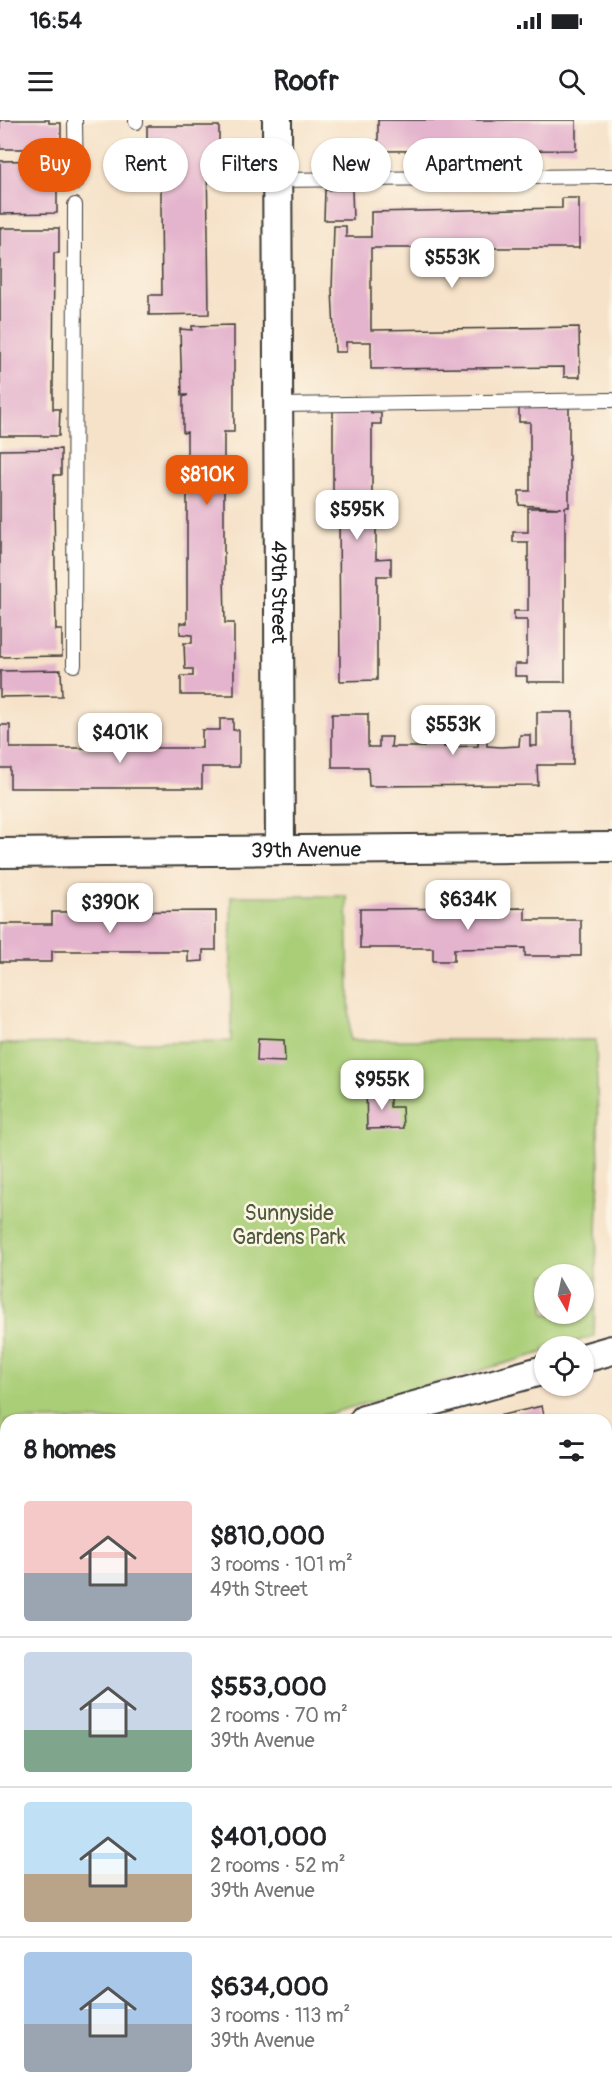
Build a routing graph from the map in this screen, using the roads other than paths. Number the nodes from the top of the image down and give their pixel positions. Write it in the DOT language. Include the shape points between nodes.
graph roads {
  1 [pos="75,120"];
  2 [pos="277,120"];
  3 [pos="75,138"];
  4 [pos="277,138"];
  5 [pos="612,176"];
  6 [pos="299,180"];
  7 [pos="278,192"];
  8 [pos="75,205"];
  9 [pos="612,400"];
  10 [pos="279,405"];
  11 [pos="74,665"];
  12 [pos="612,847"];
  13 [pos="280,849"];
  14 [pos="0,853"];
  15 [pos="612,1350"];
  16 [pos="594,1355"];
  17 [pos="534,1373"];
  18 [pos="386,1414"];
  1 -- 3 [label="lane"];
  2 -- 4 [label="street, 49th Street"];
  5 -- 6 [label="lane"];
  7 -- 10 [label="street, 49th Street"];
  8 -- 11 [label="lane"];
  9 -- 10 [label="lane"];
  10 -- 13 [label="street, 49th Street"];
  12 -- 13 [label="street, 39th Avenue"];
  13 -- 14 [label="street, 39th Avenue"];
  15 -- 16 [label="street"];
  17 -- 18 [label="street"];
}
